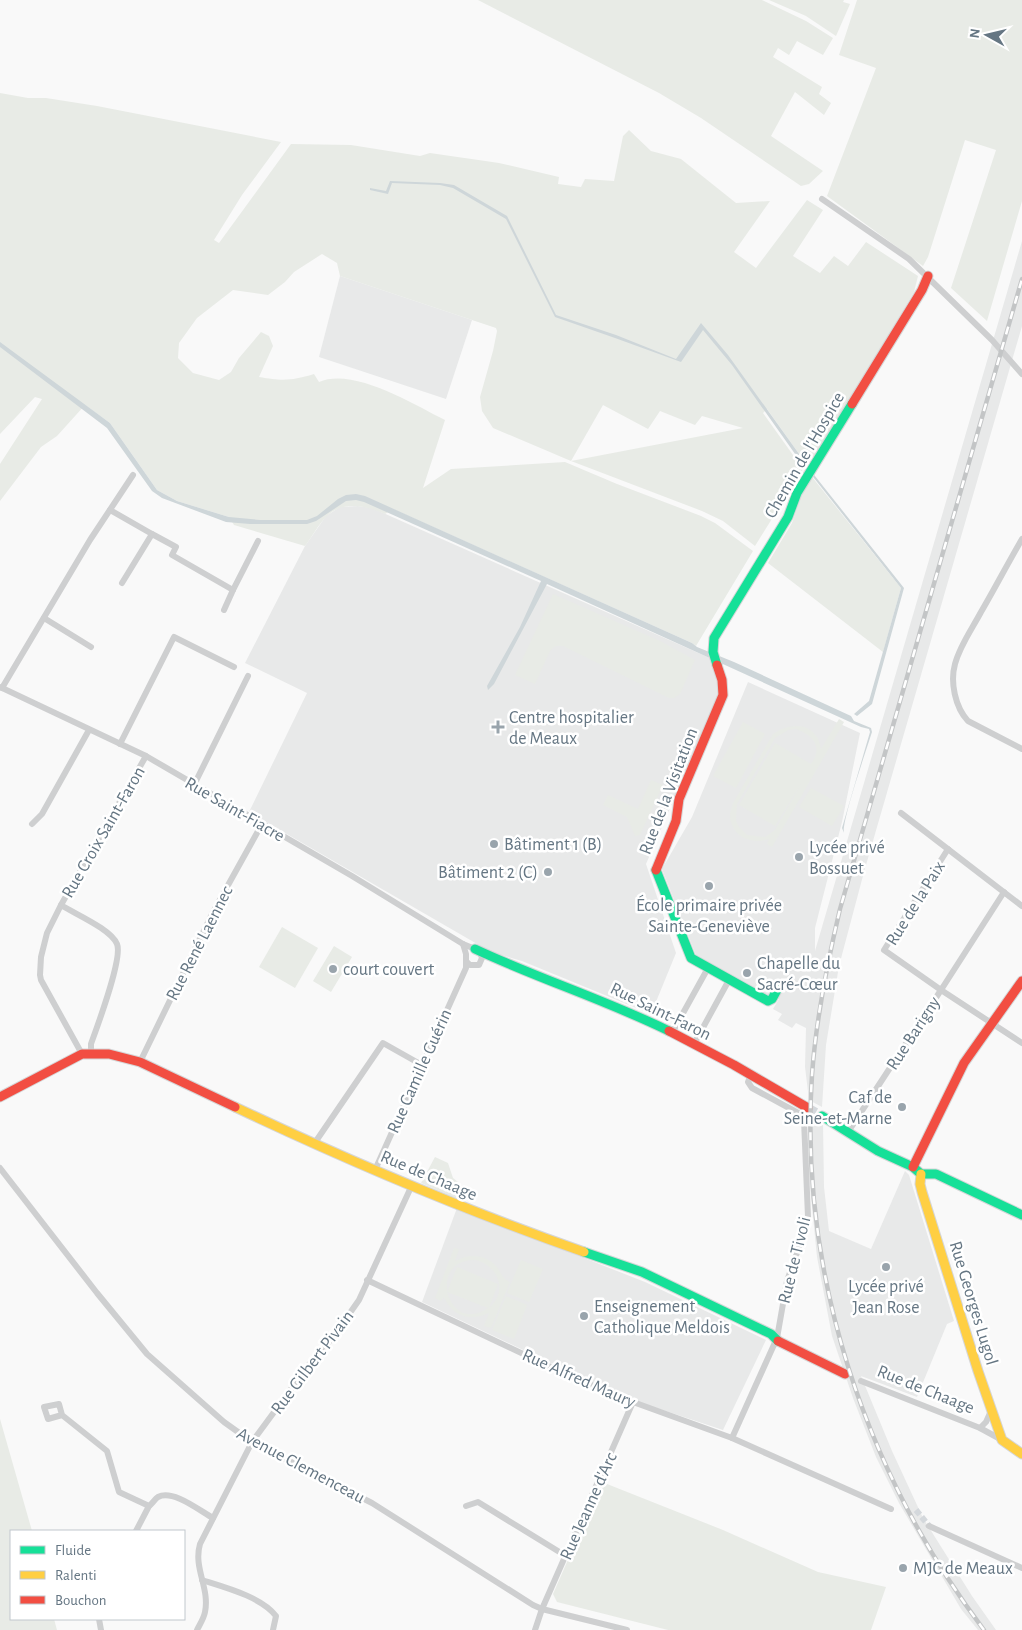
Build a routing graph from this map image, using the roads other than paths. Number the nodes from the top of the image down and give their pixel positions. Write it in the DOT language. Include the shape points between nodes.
graph roads {
  1 [pos="822,199"];
  2 [pos="928,276"];
  3 [pos="1022,374"];
  4 [pos="133,475"];
  5 [pos="110,510"];
  6 [pos="152,534"];
  7 [pos="1022,539"];
  8 [pos="258,541"];
  9 [pos="122,583"];
  10 [pos="233,590"];
  11 [pos="224,610"];
  12 [pos="44,618"];
  13 [pos="91,647"];
  14 [pos="713,650"];
  15 [pos="234,667"];
  16 [pos="248,676"];
  17 [pos="1,688"];
  18 [pos="89,730"];
  19 [pos="120,744"];
  20 [pos="1022,749"];
  21 [pos="146,756"];
  22 [pos="194,785"];
  23 [pos="901,813"];
  24 [pos="32,824"];
  25 [pos="262,824"];
  26 [pos="948,849"];
  27 [pos="1004,892"];
  28 [pos="61,905"];
  29 [pos="1022,906"];
  30 [pos="474,952"];
  31 [pos="492,958"];
  32 [pos="467,962"];
  33 [pos="481,962"];
  34 [pos="474,966"];
  35 [pos="708,968"];
  36 [pos="463,973"];
  37 [pos="730,980"];
  38 [pos="1022,981"];
  39 [pos="777,990"];
  40 [pos="941,990"];
  41 [pos="992,1023"];
  42 [pos="672,1032"];
  43 [pos="1022,1043"];
  44 [pos="694,1044"];
  45 [pos="86,1053"];
  46 [pos="140,1062"];
  47 [pos="422,1065"];
  48 [pos="751,1074"];
  49 [pos="0,1098"];
  50 [pos="808,1108"];
  51 [pos="822,1116"];
  52 [pos="848,1132"];
  53 [pos="314,1144"];
  54 [pos="913,1167"];
  55 [pos="0,1168"];
  56 [pos="375,1170"];
  57 [pos="920,1174"];
  58 [pos="412,1185"];
  59 [pos="1022,1215"];
  60 [pos="367,1280"];
  61 [pos="777,1338"];
  62 [pos="845,1374"];
  63 [pos="861,1381"];
  64 [pos="633,1402"];
  65 [pos="991,1409"];
  66 [pos="62,1415"];
  67 [pos="980,1428"];
  68 [pos="732,1438"];
  69 [pos="1002,1440"];
  70 [pos="252,1442"];
  71 [pos="1022,1454"];
  72 [pos="149,1506"];
  73 [pos="466,1506"];
  74 [pos="891,1509"];
  75 [pos="213,1518"];
  76 [pos="929,1526"];
  77 [pos="137,1530"];
  78 [pos="566,1556"];
  79 [pos="1022,1568"];
  80 [pos="202,1580"];
  81 [pos="542,1609"];
  82 [pos="197,1630"];
  83 [pos="273,1630"];
  84 [pos="535,1630"];
  85 [pos="627,1630"];
  1 -- 2 [label="street" via="909,259"];
  2 -- 3 [label="street"];
  2 -- 14 [label="street, Chemin de l'Hospice" via="797,493 788,517 714,638"];
  4 -- 5 [label="street"];
  5 -- 6 [label="street"];
  5 -- 12 [label="street"];
  6 -- 9 [label="street"];
  6 -- 10 [label="street" via="176,547 172,555"];
  7 -- 20 [label="street" via="967,636 953,675 955,696 964,717 973,725"];
  8 -- 10 [label="street"];
  10 -- 11 [label="street"];
  12 -- 13 [label="street"];
  12 -- 17 [label="street"];
  14 -- 35 [label="street, Rue de la Visitation" via="723,678 723,695 678,799 676,821 655,869 691,958"];
  15 -- 19 [label="street" via="174,637"];
  16 -- 22 [label="street"];
  17 -- 18 [label="street, Rue Saint-Fiacre"];
  18 -- 19 [label="street, Rue Saint-Fiacre"];
  18 -- 24 [label="street" via="42,814"];
  19 -- 21 [label="street, Rue Saint-Fiacre"];
  21 -- 22 [label="street, Rue Saint-Fiacre"];
  21 -- 28 [label="street, Rue Croix Saint-Faron"];
  22 -- 25 [label="street, Rue Saint-Fiacre"];
  23 -- 26 [label="street"];
  25 -- 30 [label="street, Rue Saint-Fiacre"];
  25 -- 46 [label="street, Rue René Laennec" via="212,914"];
  26 -- 27 [label="street"];
  26 -- 40 [label="street, Rue de la Paix" via="884,950"];
  27 -- 29 [label="street"];
  27 -- 40 [label="street"];
  28 -- 45 [label="street" via="47,933 40,975"];
  28 -- 45 [label="street, Rue Croix Saint-Faron" via="109,934 118,945 118,961"];
  30 -- 31 [label="street, Rue Saint-Faron"];
  30 -- 32 [label="street"];
  30 -- 33 [label="street" via="482,958"];
  31 -- 33 [label="street"];
  31 -- 42 [label="street, Rue Saint-Faron"];
  32 -- 34 [label="street"];
  32 -- 36 [label="street, Rue Camille Guérin"];
  33 -- 34 [label="street"];
  34 -- 36 [label="street"];
  35 -- 37 [label="street, Rue de la Visitation"];
  35 -- 42 [label="street"];
  36 -- 47 [label="street, Rue Camille Guérin"];
  37 -- 39 [label="street, Rue de la Visitation" via="768,1001"];
  37 -- 44 [label="street"];
  38 -- 41 [label="street"];
  40 -- 41 [label="street, Rue Barigny"];
  40 -- 52 [label="street, Rue Barigny"];
  41 -- 43 [label="street, Rue Barigny"];
  41 -- 54 [label="street" via="957,1075"];
  42 -- 44 [label="street, Rue Saint-Faron"];
  44 -- 48 [label="street, Rue Saint-Faron"];
  45 -- 46 [label="street, Rue de Chaage" via="108,1054"];
  45 -- 49 [label="street"];
  46 -- 53 [label="street, Rue de Chaage"];
  47 -- 53 [label="street" via="383,1043"];
  47 -- 56 [label="street, Rue Camille Guérin"];
  48 -- 50 [label="street, Rue Saint-Faron"];
  48 -- 61 [label="street, Rue de Tivoli" via="750,1086 802,1115 805,1124 808,1217 786,1281"];
  51 -- 52 [label="street"];
  52 -- 54 [label="street" via="878,1151"];
  53 -- 56 [label="street, Rue de Chaage"];
  54 -- 57 [label="street"];
  55 -- 70 [label="street, Avenue Clemenceau" via="147,1354 224,1422"];
  56 -- 58 [label="street, Rue de Chaage"];
  57 -- 59 [label="street" via="936,1174"];
  57 -- 65 [label="street, Rue Georges Lugol" via="922,1192"];
  58 -- 60 [label="street"];
  58 -- 61 [label="street, Rue de Chaage" via="499,1222 642,1272"];
  60 -- 64 [label="street, Rue Alfred Maury" via="557,1370"];
  60 -- 70 [label="street, Rue Gilbert Pivain" via="351,1313"];
  61 -- 62 [label="street, Rue de Chaage"];
  61 -- 68 [label="street, Rue de Tivoli"];
  63 -- 67 [label="street, Rue de Chaage"];
  64 -- 68 [label="street, Rue Alfred Maury"];
  64 -- 78 [label="street, Rue Jeanne d'Arc"];
  65 -- 67 [label="street, Rue de Chaage"];
  65 -- 69 [label="street, Rue Georges Lugol"];
  66 -- 72 [label="street" via="107,1451 119,1492"];
  67 -- 69 [label="street, Rue de Chaage"];
  68 -- 74 [label="street, Rue Alfred Maury"];
  69 -- 71 [label="street, Rue de Chaage"];
  70 -- 75 [label="street, Rue Gilbert Pivain"];
  70 -- 81 [label="street, Avenue Clemenceau" via="372,1503"];
  72 -- 75 [label="street" via="158,1497 178,1497"];
  72 -- 77 [label="street"];
  73 -- 78 [label="street" via="478,1502"];
  75 -- 80 [label="street, Rue Gilbert Pivain" via="198,1551"];
  76 -- 79 [label="street"];
  78 -- 81 [label="street, Rue Jeanne d'Arc"];
  80 -- 82 [label="street, Rue Gilbert Pivain" via="205,1613"];
  80 -- 83 [label="street" via="226,1587 270,1608 276,1616"];
  81 -- 84 [label="street, Rue Jeanne d'Arc"];
  81 -- 85 [label="street, Avenue Clemenceau"];
}
